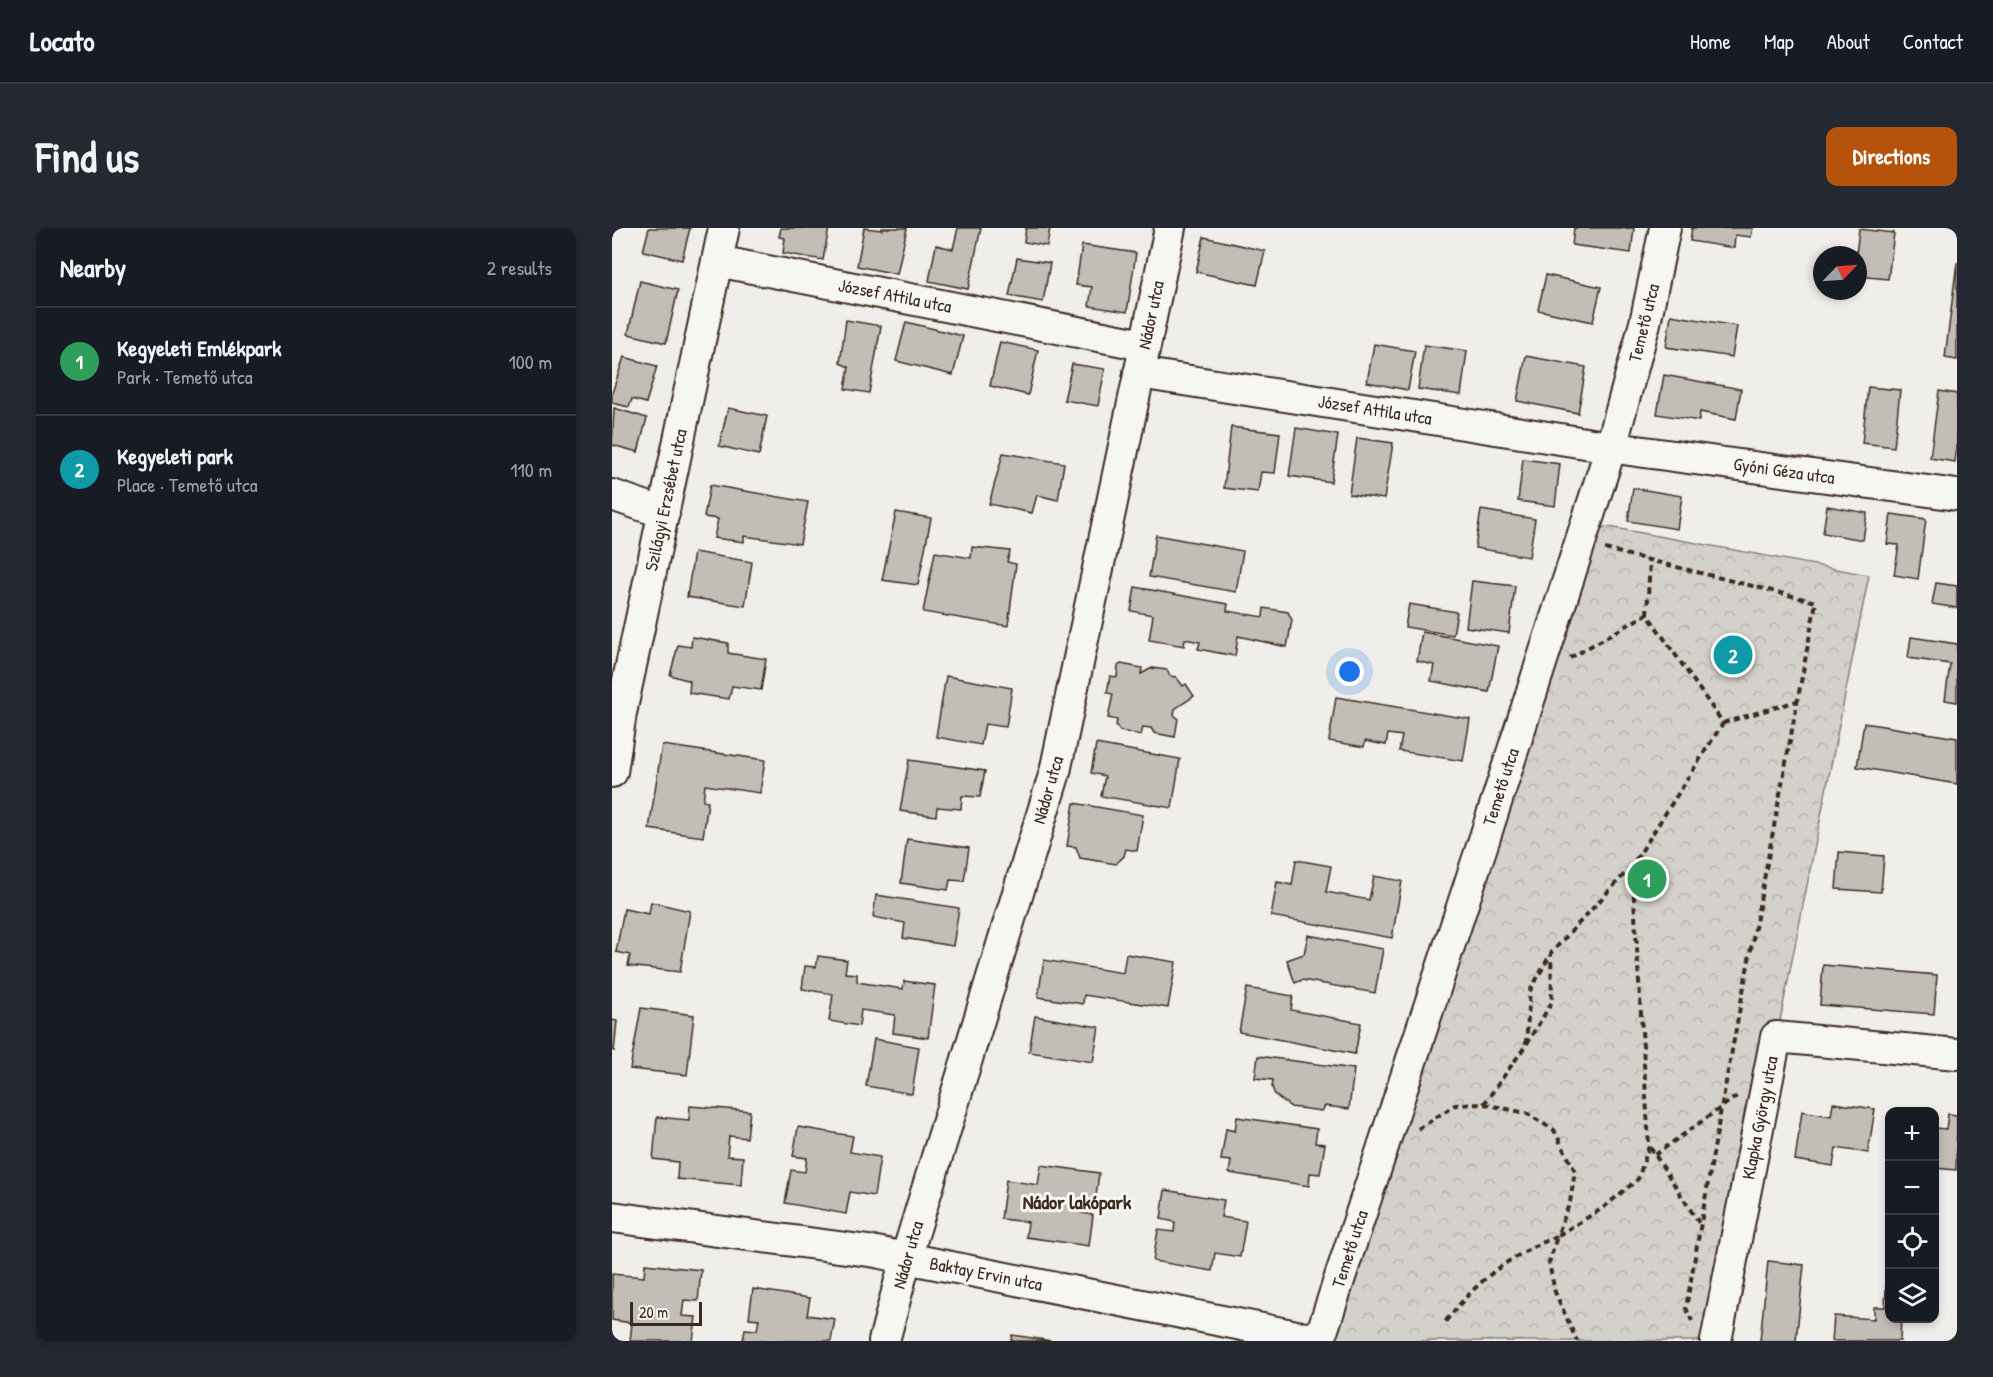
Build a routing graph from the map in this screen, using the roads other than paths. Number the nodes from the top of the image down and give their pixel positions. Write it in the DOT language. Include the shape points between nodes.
graph roads {
  1 [pos="724,228"];
  2 [pos="1170,228"];
  3 [pos="1665,228"];
  4 [pos="717,261"];
  5 [pos="1142,359"];
  6 [pos="1611,447"];
  7 [pos="612,495"];
  8 [pos="1957,495"];
  9 [pos="664,513"];
  10 [pos="612,772"];
  11 [pos="1957,1054"];
  12 [pos="612,1216"];
  13 [pos="906,1258"];
  14 [pos="1705,1333"];
  15 [pos="884,1341"];
  16 [pos="1320,1341"];
  1 -- 4 [label="street, Szilágyi Erzsébet utca"];
  2 -- 5 [label="street, Nádor utca"];
  3 -- 6 [label="street, Temető utca" via="1645,323"];
  4 -- 5 [label="street, József Attila utca"];
  4 -- 9 [label="street, Szilágyi Erzsébet utca"];
  5 -- 6 [label="street, József Attila utca"];
  5 -- 13 [label="street, Nádor utca" via="1055,772"];
  6 -- 8 [label="street, Gyóni Géza utca"];
  6 -- 16 [label="street, Temető utca"];
  7 -- 9 [label="street"];
  9 -- 10 [label="street, Szilágyi Erzsébet utca"];
  11 -- 14 [label="street, Klapka György utca" via="1776,1037"];
  12 -- 13 [label="street, Baktay Ervin utca"];
  13 -- 15 [label="street, Nádor utca"];
  13 -- 16 [label="street, Baktay Ervin utca"];
}
